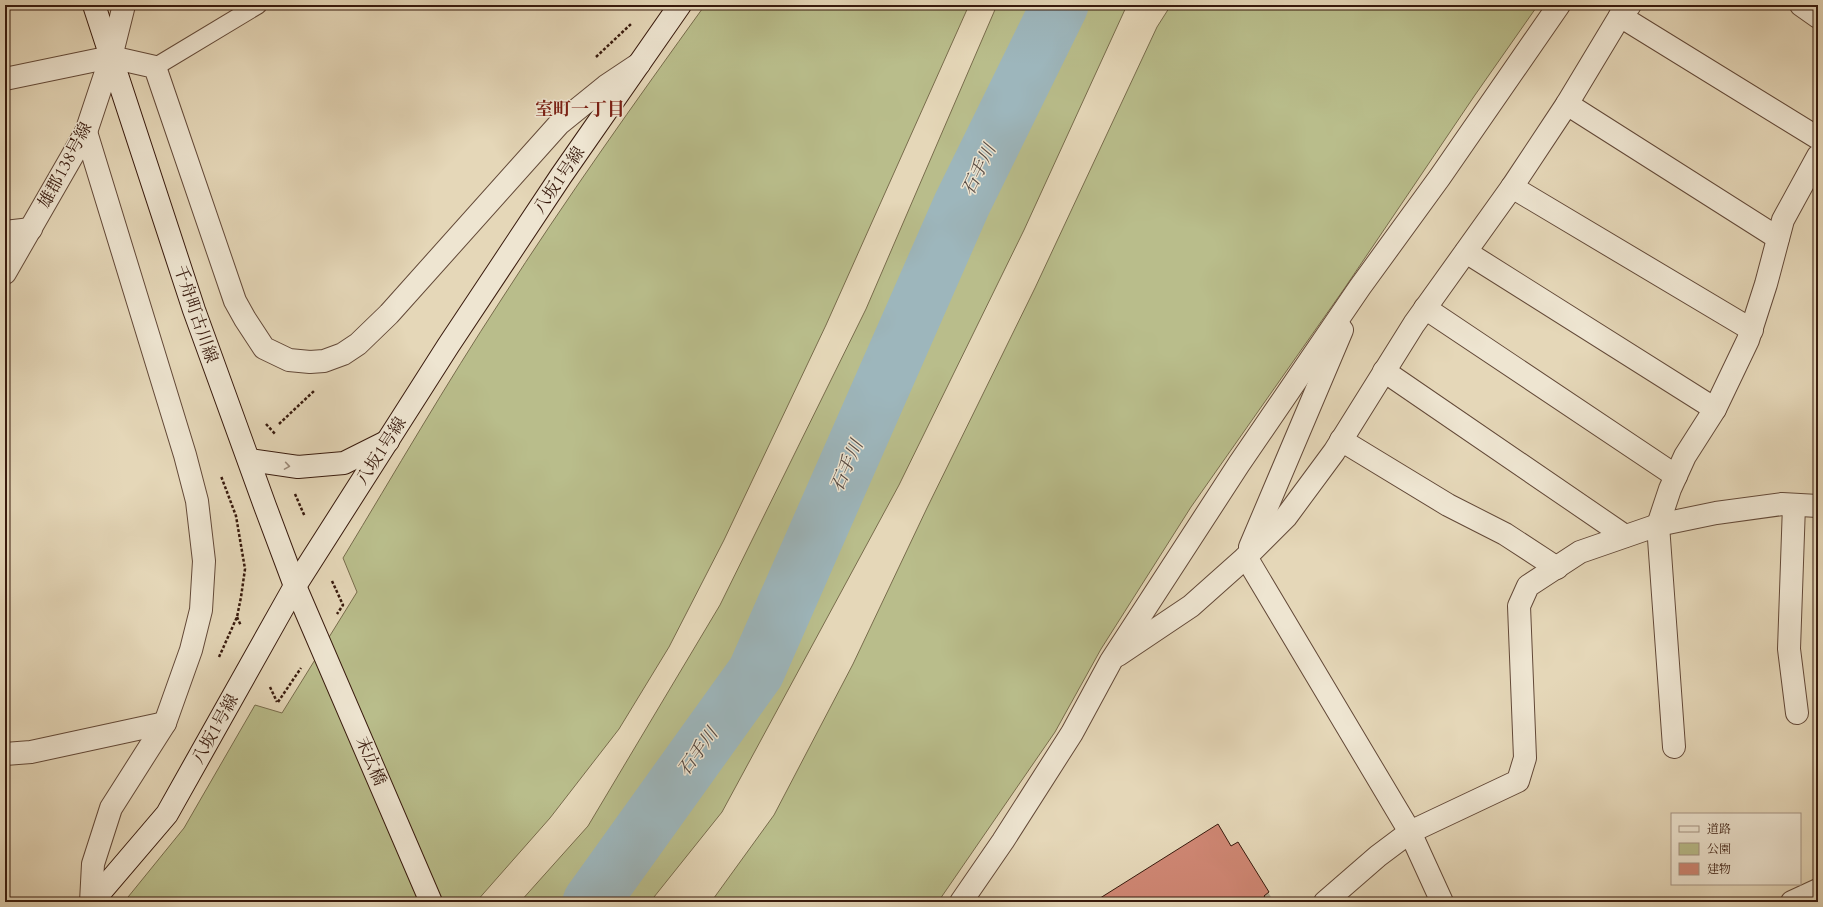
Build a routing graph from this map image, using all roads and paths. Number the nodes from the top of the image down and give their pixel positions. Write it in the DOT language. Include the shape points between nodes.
graph roads {
  1 [pos="94,5"];
  2 [pos="124,5"];
  3 [pos="258,5"];
  4 [pos="680,5"];
  5 [pos="1559,5"];
  6 [pos="1801,5"];
  7 [pos="1624,8"];
  8 [pos="1818,17"];
  9 [pos="634,21"];
  10 [pos="111,57"];
  11 [pos="594,59"];
  12 [pos="640,63"];
  13 [pos="155,67"];
  14 [pos="5,79"];
  15 [pos="1567,104"];
  16 [pos="86,132"];
  17 [pos="1818,138"];
  18 [pos="1818,156"];
  19 [pos="1812,178"];
  20 [pos="1512,187"];
  21 [pos="31,229"];
  22 [pos="5,232"];
  23 [pos="1778,238"];
  24 [pos="1466,252"];
  25 [pos="5,273"];
  26 [pos="1360,287"];
  27 [pos="1425,308"];
  28 [pos="1752,330"];
  29 [pos="1384,370"];
  30 [pos="1715,409"];
  31 [pos="388,440"];
  32 [pos="1341,440"];
  33 [pos="249,460"];
  34 [pos="1676,476"];
  35 [pos="1794,505"];
  36 [pos="1818,506"];
  37 [pos="1658,525"];
  38 [pos="1625,536"];
  39 [pos="1246,557"];
  40 [pos="1557,568"];
  41 [pos="295,586"];
  42 [pos="310,620"];
  43 [pos="1111,661"];
  44 [pos="1797,713"];
  45 [pos="165,722"];
  46 [pos="1674,747"];
  47 [pos="5,754"];
  48 [pos="1410,832"];
  49 [pos="1818,890"];
  50 [pos="91,902"];
  51 [pos="431,902"];
  52 [pos="961,902"];
  53 [pos="1325,902"];
  54 [pos="1442,902"];
  55 [pos="1792,902"];
  1 -- 10 [label="street, 千舟町古川線"];
  2 -- 10 [label="street, 雄郡138号線"];
  3 -- 13 [label="lane"];
  4 -- 12 [label="street, 八坂1号線"];
  5 -- 26 [label="street"];
  6 -- 8 [label="street"];
  7 -- 15 [label="street"];
  7 -- 17 [label="street"];
  9 -- 11 [label="path"];
  10 -- 13 [label="street"];
  10 -- 14 [label="street"];
  10 -- 16 [label="street, 雄郡138号線"];
  10 -- 33 [label="street, 千舟町古川線" via="194,310"];
  12 -- 13 [label="street" via="606,86 559,124 389,314 358,344 324,361 310,362 289,360 264,348 235,301"];
  12 -- 31 [label="street, 八坂1号線" via="561,176"];
  15 -- 20 [label="street"];
  15 -- 23 [label="street"];
  16 -- 21 [label="street, 雄郡138号線"];
  16 -- 45 [label="street" via="197,501 204,561 201,610 191,650"];
  18 -- 19 [label="street"];
  19 -- 23 [label="street" via="1783,220"];
  20 -- 24 [label="street"];
  20 -- 28 [label="street"];
  21 -- 22 [label="street"];
  21 -- 25 [label="street, 雄郡138号線"];
  23 -- 28 [label="street"];
  24 -- 27 [label="street"];
  24 -- 30 [label="street"];
  26 -- 39 [label="street"];
  26 -- 43 [label="street" via="1239,464"];
  27 -- 29 [label="street"];
  27 -- 34 [label="street"];
  28 -- 30 [label="street"];
  29 -- 32 [label="street"];
  29 -- 38 [label="street"];
  30 -- 34 [label="street" via="1685,456"];
  33 -- 31 [label="street, one-way" via="298,467 344,463"];
  31 -- 41 [label="street, 八坂1号線"];
  32 -- 39 [label="street" via="1286,518"];
  32 -- 40 [label="street" via="1448,505 1505,534"];
  33 -- 41 [label="street, 千舟町古川線"];
  34 -- 37 [label="street"];
  35 -- 36 [label="street"];
  35 -- 37 [label="street" via="1782,504 1716,512"];
  35 -- 44 [label="street" via="1789,649"];
  37 -- 38 [label="street"];
  37 -- 46 [label="street"];
  38 -- 40 [label="street" via="1580,552"];
  39 -- 43 [label="street" via="1191,606"];
  39 -- 48 [label="street"];
  40 -- 48 [label="street" via="1528,586 1519,606 1525,758 1518,780"];
  41 -- 42 [label="street, 千舟町古川線"];
  41 -- 50 [label="street, 八坂1号線" via="167,814"];
  42 -- 51 [label="street, 末広橋"];
  43 -- 52 [label="street" via="1072,733"];
  45 -- 47 [label="street" via="31,752"];
  45 -- 50 [label="street" via="111,808 93,864"];
  48 -- 53 [label="street"];
  48 -- 54 [label="street"];
  49 -- 55 [label="street"];
}
